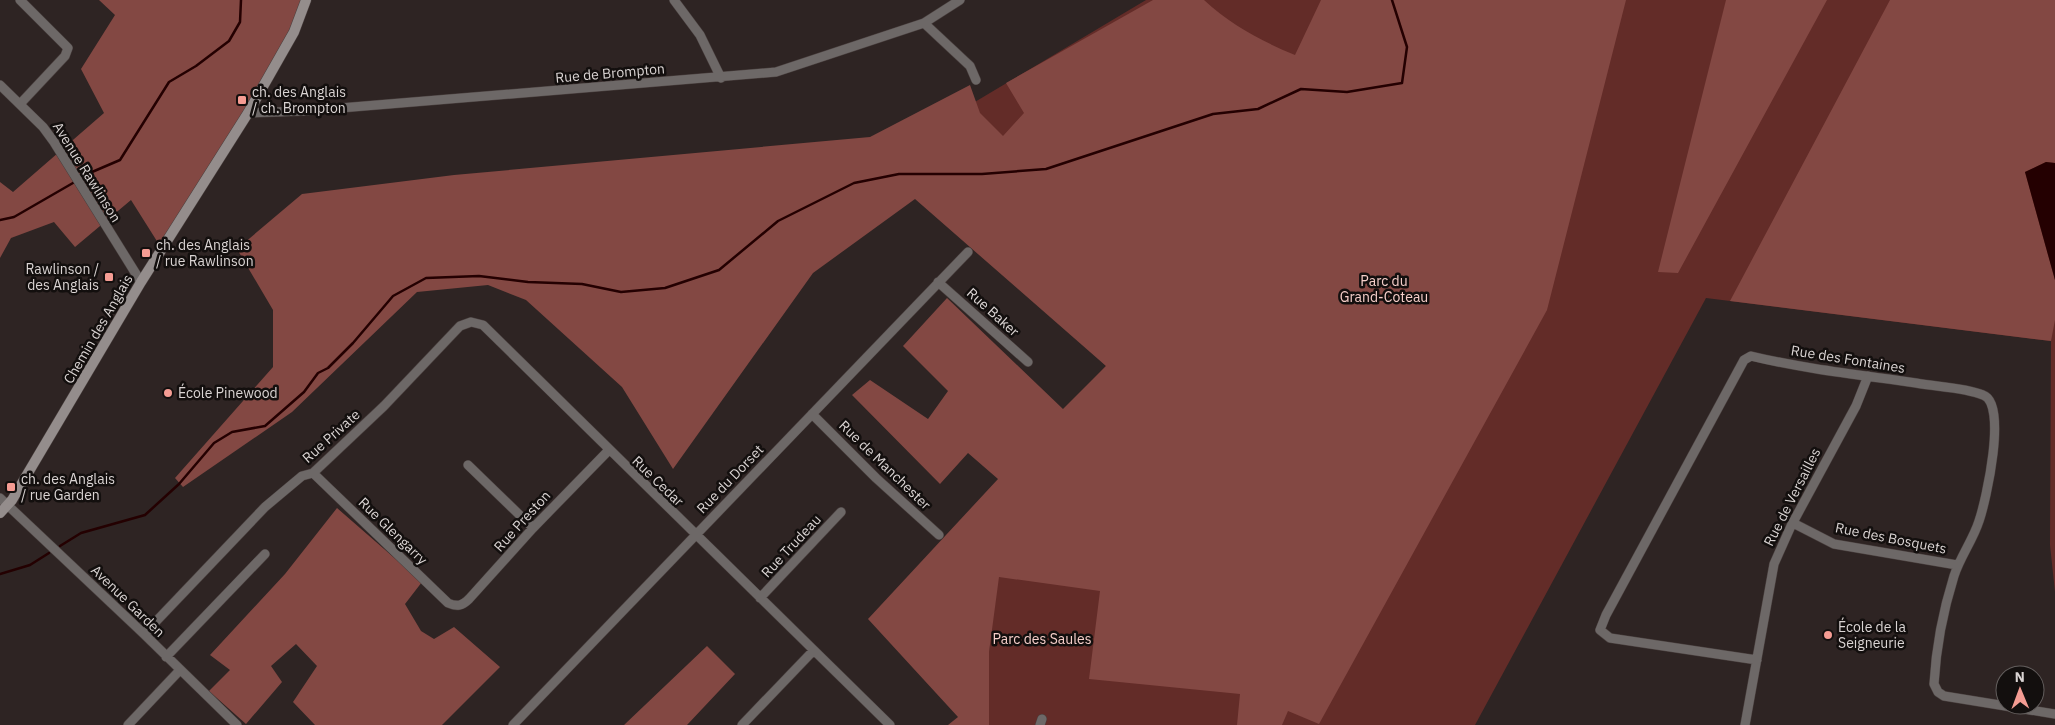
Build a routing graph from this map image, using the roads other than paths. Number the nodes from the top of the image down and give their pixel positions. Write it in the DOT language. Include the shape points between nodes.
graph roads {
  1 [pos="20,0"];
  2 [pos="306,0"];
  3 [pos="674,0"];
  4 [pos="960,0"];
  5 [pos="924,23"];
  6 [pos="721,78"];
  7 [pos="976,80"];
  8 [pos="0,85"];
  9 [pos="20,104"];
  10 [pos="248,113"];
  11 [pos="968,252"];
  12 [pos="141,282"];
  13 [pos="938,282"];
  14 [pos="471,322"];
  15 [pos="1028,362"];
  16 [pos="1868,376"];
  17 [pos="812,414"];
  18 [pos="608,451"];
  19 [pos="468,464"];
  20 [pos="313,474"];
  21 [pos="3,505"];
  22 [pos="841,512"];
  23 [pos="1793,522"];
  24 [pos="533,528"];
  25 [pos="695,535"];
  26 [pos="939,535"];
  27 [pos="265,554"];
  28 [pos="1957,565"];
  29 [pos="760,598"];
  30 [pos="455,606"];
  31 [pos="144,634"];
  32 [pos="813,651"];
  33 [pos="166,657"];
  34 [pos="1757,660"];
  35 [pos="180,670"];
  36 [pos="2055,714"];
  37 [pos="128,725"];
  38 [pos="237,725"];
  39 [pos="512,725"];
  40 [pos="742,725"];
  41 [pos="890,725"];
  42 [pos="1745,725"];
  1 -- 9 [label="street" via="68,48 65,56"];
  2 -- 10 [label="street, Chemin des Anglais" via="294,32"];
  3 -- 6 [label="street" via="700,35"];
  4 -- 5 [label="street, Rue de Brompton"];
  5 -- 6 [label="street, Rue de Brompton" via="793,68"];
  5 -- 7 [label="street" via="970,66"];
  6 -- 10 [label="street, Rue de Brompton"];
  8 -- 9 [label="street, Avenue Rawlinson"];
  9 -- 12 [label="street, Avenue Rawlinson" via="43,127 65,158"];
  10 -- 12 [label="street, Chemin des Anglais"];
  11 -- 13 [label="street, Rue du Dorset"];
  12 -- 21 [label="street, Chemin des Anglais" via="61,419"];
  13 -- 15 [label="street, Rue Baker"];
  13 -- 17 [label="street, Rue du Dorset"];
  14 -- 18 [label="street, Rue Cedar" via="482,325"];
  14 -- 20 [label="street, Rue Private" via="460,326"];
  16 -- 23 [label="street, Rue de Versailles" via="1856,406"];
  16 -- 28 [label="street, Rue des Fontaines" via="1961,390 1990,398 1994,408 1990,482 1979,522"];
  16 -- 34 [label="street, Rue des Fontaines" via="1751,356 1744,360 1600,630 1610,638"];
  17 -- 25 [label="street, Rue du Dorset"];
  17 -- 26 [label="street, Rue de Manchester"];
  18 -- 24 [label="street, Rue Preston"];
  18 -- 25 [label="street, Rue Cedar"];
  19 -- 24 [label="street"];
  20 -- 30 [label="street, Rue Glengarry" via="448,603"];
  20 -- 31 [label="street, Rue Private" via="302,476 265,507"];
  21 -- 31 [label="street, Avenue Garden"];
  22 -- 29 [label="street, Rue Trudeau"];
  23 -- 28 [label="street, Rue des Bosquets" via="1834,544"];
  23 -- 34 [label="street, Rue de Versailles" via="1774,564"];
  24 -- 30 [label="street, Rue Preston" via="469,599"];
  25 -- 29 [label="street, Rue Cedar"];
  25 -- 39 [label="street, Rue du Dorset"];
  27 -- 33 [label="street"];
  28 -- 36 [label="street, Rue des Fontaines" via="1944,613 1935,668 1934,684 1938,692 1944,696"];
  29 -- 32 [label="street, Rue Cedar"];
  31 -- 33 [label="street, Avenue Garden"];
  32 -- 40 [label="street"];
  32 -- 41 [label="street, Rue Cedar"];
  33 -- 35 [label="street, Avenue Garden"];
  34 -- 42 [label="street, Rue de Versailles"];
  35 -- 37 [label="street"];
  35 -- 38 [label="street, Avenue Garden"];
}
